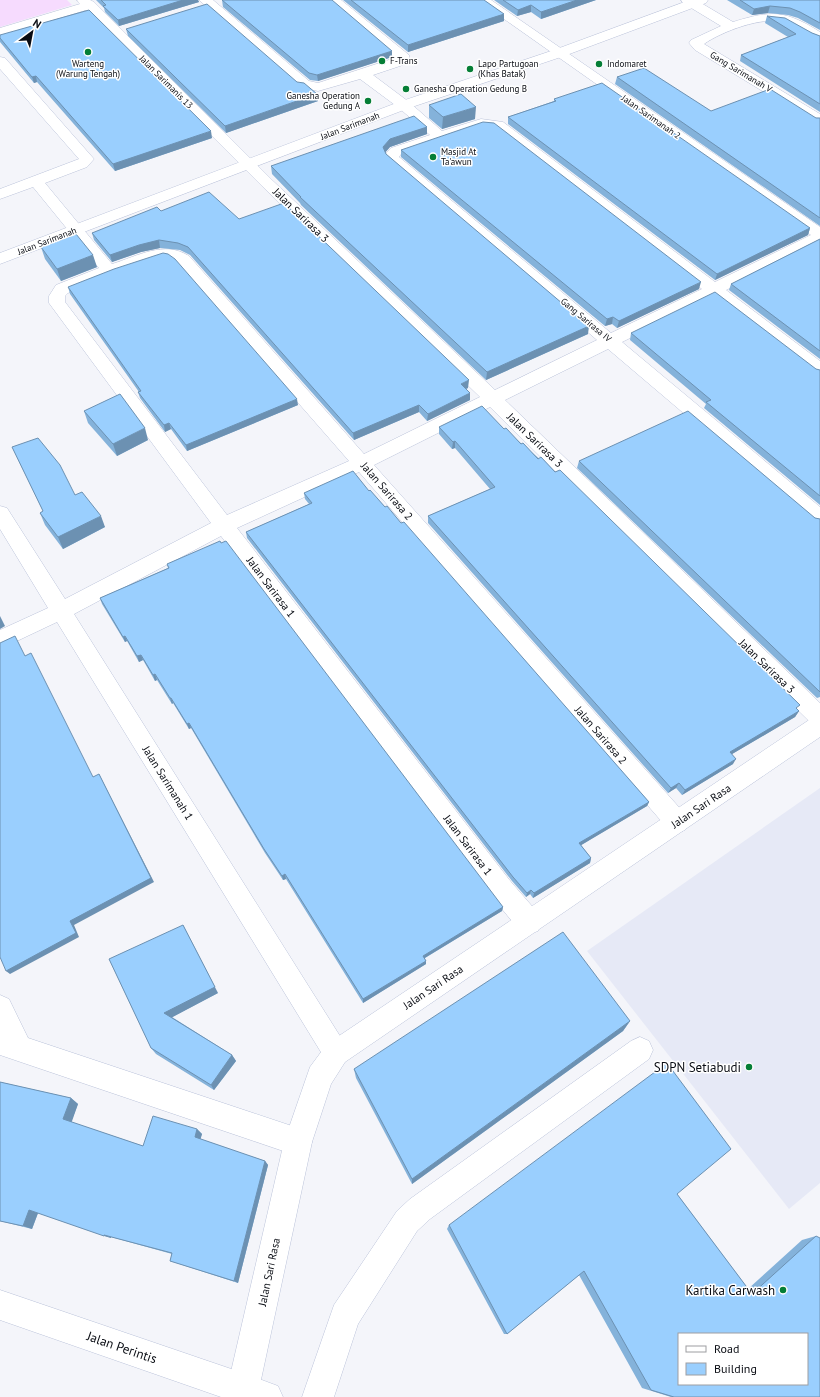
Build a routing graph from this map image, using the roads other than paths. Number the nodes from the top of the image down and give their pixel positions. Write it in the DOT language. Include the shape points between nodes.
graph roads {
  1 [pos="228,0"];
  2 [pos="333,0"];
  3 [pos="483,0"];
  4 [pos="694,1"];
  5 [pos="86,3"];
  6 [pos="204,5"];
  7 [pos="731,26"];
  8 [pos="132,29"];
  9 [pos="0,32"];
  10 [pos="117,33"];
  11 [pos="820,38"];
  12 [pos="559,52"];
  13 [pos="0,61"];
  14 [pos="363,74"];
  15 [pos="404,105"];
  16 [pos="820,120"];
  17 [pos="439,136"];
  18 [pos="248,164"];
  19 [pos="36,182"];
  20 [pos="0,194"];
  21 [pos="76,230"];
  22 [pos="820,236"];
  23 [pos="0,259"];
  24 [pos="109,270"];
  25 [pos="714,289"];
  26 [pos="610,340"];
  27 [pos="820,370"];
  28 [pos="493,399"];
  29 [pos="362,463"];
  30 [pos="0,513"];
  31 [pos="820,518"];
  32 [pos="224,525"];
  33 [pos="61,610"];
  34 [pos="0,640"];
  35 [pos="820,717"];
  36 [pos="820,725"];
  37 [pos="677,822"];
  38 [pos="529,922"];
  39 [pos="0,1008"];
  40 [pos="9,1046"];
  41 [pos="640,1050"];
  42 [pos="336,1053"];
  43 [pos="298,1142"];
  44 [pos="0,1305"];
  45 [pos="251,1394"];
  46 [pos="318,1397"];
  1 -- 6 [label="street"];
  2 -- 14 [label="street" via="402,55 398,62"];
  3 -- 12 [label="street, Jalan Sarimanah 2"];
  4 -- 7 [label="street"];
  4 -- 12 [label="street, Jalan Sarimanah"];
  5 -- 9 [label="street"];
  5 -- 10 [label="street, Jalan Sarimanis 13"];
  6 -- 14 [label="street" via="304,84 327,85"];
  7 -- 11 [label="street" via="770,15 790,20"];
  7 -- 16 [label="street, Gang Sarimanah V" via="696,43"];
  8 -- 10 [label="street"];
  10 -- 18 [label="street, Jalan Sarimanis 13"];
  12 -- 15 [label="street, Jalan Sarimanah"];
  12 -- 22 [label="street, Jalan Sarimanah 2"];
  13 -- 19 [label="street" via="87,159 82,164"];
  14 -- 15 [label="street"];
  15 -- 17 [label="street"];
  15 -- 18 [label="street, Jalan Sarimanah"];
  17 -- 25 [label="street" via="481,123 498,125"];
  17 -- 26 [label="street, Gang Sarirasa IV" via="396,151 392,158"];
  18 -- 21 [label="street, Jalan Sarimanah"];
  18 -- 28 [label="street, Jalan Sarirasa 3"];
  19 -- 20 [label="street"];
  19 -- 21 [label="street"];
  21 -- 23 [label="street, Jalan Sarimanah"];
  21 -- 24 [label="street"];
  22 -- 25 [label="street"];
  24 -- 29 [label="street, Jalan Sarirasa 2" via="163,253 174,254 183,260"];
  24 -- 32 [label="street, Jalan Sarirasa 1" via="62,289 57,296 57,303"];
  25 -- 26 [label="street"];
  25 -- 27 [label="street"];
  26 -- 28 [label="street"];
  26 -- 31 [label="street, Gang Sarirasa IV"];
  28 -- 29 [label="street"];
  28 -- 35 [label="street, Jalan Sarirasa 3"];
  29 -- 32 [label="street"];
  29 -- 37 [label="street, Jalan Sarirasa 2"];
  30 -- 33 [label="street, Jalan Sarimanah 1"];
  32 -- 33 [label="street"];
  32 -- 38 [label="street, Jalan Sarirasa 1"];
  33 -- 34 [label="street"];
  33 -- 42 [label="street, Jalan Sarimanah 1"];
  36 -- 37 [label="street, Jalan Sari Rasa"];
  37 -- 38 [label="street, Jalan Sari Rasa"];
  38 -- 42 [label="street, Jalan Sari Rasa"];
  39 -- 40 [label="street"];
  40 -- 43 [label="street"];
  41 -- 46 [label="street" via="407,1221 345,1316"];
  42 -- 43 [label="street, Jalan Sari Rasa" via="320,1076"];
  43 -- 45 [label="street, Jalan Sari Rasa"];
  44 -- 45 [label="street, Jalan Perintis"];
}
